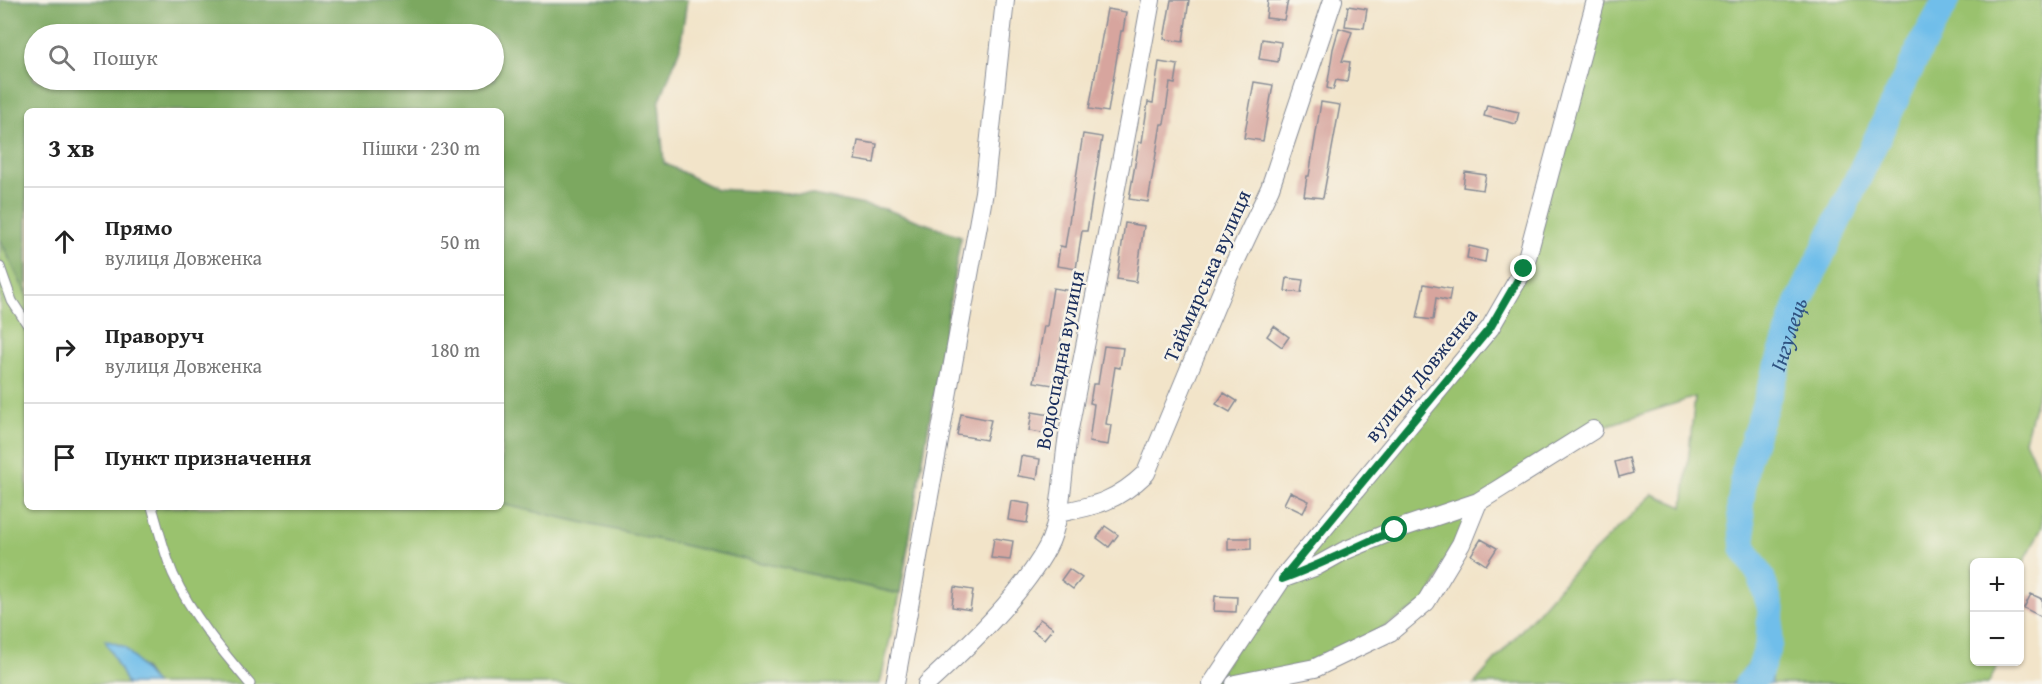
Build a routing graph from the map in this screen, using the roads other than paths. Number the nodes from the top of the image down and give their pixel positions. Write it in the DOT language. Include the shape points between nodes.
graph roads {
  1 [pos="1005,0"];
  2 [pos="1151,0"];
  3 [pos="1333,0"];
  4 [pos="1596,0"];
  5 [pos="0,267"];
  6 [pos="24,320"];
  7 [pos="1593,430"];
  8 [pos="1478,501"];
  9 [pos="153,510"];
  10 [pos="1058,513"];
  11 [pos="1282,579"];
  12 [pos="250,684"];
  13 [pos="895,684"];
  14 [pos="927,684"];
  15 [pos="1212,684"];
  16 [pos="1235,684"];
  1 -- 13 [label="street" via="984,192"];
  2 -- 10 [label="street, Водоспадна вулиця" via="1066,442"];
  3 -- 10 [label="street, Таймирська вулиця" via="1270,188 1227,279 1146,473 1128,490 1100,504"];
  4 -- 11 [label="street, вулиця Довженка" via="1524,269 1490,328"];
  5 -- 6 [label="lane" via="12,302"];
  7 -- 8 [label="street"];
  8 -- 11 [label="street" via="1395,530"];
  8 -- 16 [label="street" via="1461,544 1426,602 1390,632 1315,668"];
  9 -- 12 [label="lane" via="162,544 187,600"];
  10 -- 14 [label="street, Водоспадна вулиця" via="1048,546 1026,582"];
  11 -- 15 [label="street, вулиця Довженка"];
}
